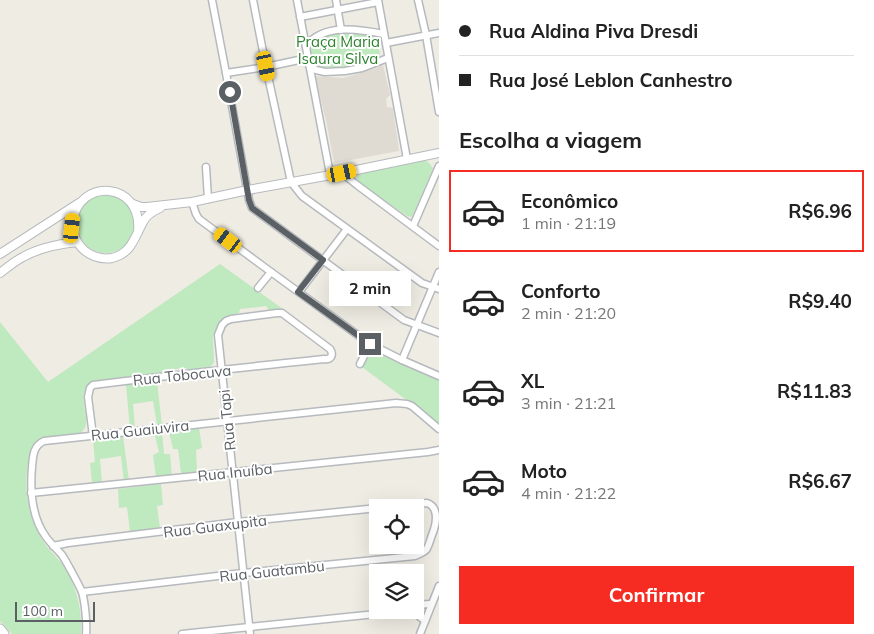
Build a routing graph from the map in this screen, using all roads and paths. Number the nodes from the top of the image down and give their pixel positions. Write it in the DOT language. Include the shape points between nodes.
graph roads {
  1 [pos="212,0"];
  2 [pos="253,0"];
  3 [pos="297,0"];
  4 [pos="336,0"];
  5 [pos="418,0"];
  6 [pos="378,1"];
  7 [pos="338,10"];
  8 [pos="300,17"];
  9 [pos="341,30"];
  10 [pos="439,33"];
  11 [pos="384,34"];
  12 [pos="426,35"];
  13 [pos="386,43"];
  14 [pos="306,46"];
  15 [pos="388,58"];
  16 [pos="308,61"];
  17 [pos="266,66"];
  18 [pos="226,73"];
  19 [pos="439,112"];
  20 [pos="439,153"];
  21 [pos="406,159"];
  22 [pos="439,166"];
  23 [pos="206,167"];
  24 [pos="342,173"];
  25 [pos="330,174"];
  26 [pos="292,182"];
  27 [pos="248,190"];
  28 [pos="208,199"];
  29 [pos="81,202"];
  30 [pos="192,202"];
  31 [pos="133,204"];
  32 [pos="162,206"];
  33 [pos="413,226"];
  34 [pos="347,229"];
  35 [pos="138,232"];
  36 [pos="76,242"];
  37 [pos="439,246"];
  38 [pos="0,254"];
  39 [pos="323,260"];
  40 [pos="271,272"];
  41 [pos="439,272"];
  42 [pos="0,273"];
  43 [pos="258,288"];
  44 [pos="436,288"];
  45 [pos="298,292"];
  46 [pos="416,324"];
  47 [pos="439,332"];
  48 [pos="370,344"];
  49 [pos="323,350"];
  50 [pos="324,359"];
  51 [pos="402,360"];
  52 [pos="360,364"];
  53 [pos="221,370"];
  54 [pos="439,376"];
  55 [pos="227,421"];
  56 [pos="439,429"];
  57 [pos="93,436"];
  58 [pos="439,450"];
  59 [pos="232,472"];
  60 [pos="31,494"];
  61 [pos="424,503"];
  62 [pos="369,509"];
  63 [pos="439,518"];
  64 [pos="238,522"];
  65 [pos="53,546"];
  66 [pos="243,574"];
  67 [pos="439,586"];
  68 [pos="82,592"];
  69 [pos="431,604"];
  70 [pos="424,605"];
  71 [pos="369,616"];
  72 [pos="421,619"];
  73 [pos="424,621"];
  74 [pos="0,629"];
  75 [pos="250,630"];
  76 [pos="4,634"];
  77 [pos="86,634"];
  78 [pos="182,634"];
  79 [pos="420,634"];
  1 -- 18 [label="street"];
  2 -- 17 [label="street"];
  3 -- 8 [label="street"];
  4 -- 7 [label="street"];
  5 -- 12 [label="street"];
  6 -- 7 [label="street"];
  6 -- 11 [label="street"];
  7 -- 8 [label="street"];
  7 -- 9 [label="street"];
  8 -- 14 [label="street"];
  9 -- 11 [label="street" via="358,29"];
  9 -- 14 [label="street" via="321,35"];
  10 -- 12 [label="street"];
  11 -- 13 [label="street"];
  12 -- 13 [label="street"];
  12 -- 19 [label="street"];
  13 -- 15 [label="street"];
  14 -- 16 [label="street"];
  15 -- 16 [label="street" via="362,68 325,72 316,70"];
  15 -- 21 [label="street"];
  16 -- 17 [label="street"];
  16 -- 25 [label="street"];
  17 -- 18 [label="street"];
  17 -- 26 [label="street"];
  18 -- 27 [label="street"];
  20 -- 21 [label="street"];
  21 -- 24 [label="street"];
  22 -- 33 [label="street"];
  23 -- 28 [label="street"];
  24 -- 25 [label="street"];
  24 -- 33 [label="street"];
  25 -- 26 [label="street"];
  26 -- 27 [label="street"];
  26 -- 34 [label="street" via="302,196"];
  27 -- 28 [label="street"];
  27 -- 39 [label="street" via="252,208"];
  28 -- 30 [label="street"];
  29 -- 31 [label="street" via="90,194 112,191"];
  29 -- 36 [label="street" via="73,214"];
  29 -- 38 [label="street"];
  30 -- 32 [label="street"];
  30 -- 40 [label="street" via="200,219"];
  31 -- 32 [label="street" via="147,208"];
  31 -- 35 [label="street" via="139,222"];
  32 -- 35 [label="street" via="149,214"];
  33 -- 37 [label="street"];
  34 -- 39 [label="street"];
  34 -- 44 [label="street" via="422,283"];
  35 -- 36 [label="street" via="133,244 111,258 97,258"];
  36 -- 42 [label="street" via="24,256"];
  39 -- 45 [label="street"];
  39 -- 46 [label="street" via="404,320"];
  40 -- 43 [label="street"];
  40 -- 45 [label="street"];
  41 -- 44 [label="street"];
  44 -- 46 [label="street"];
  45 -- 48 [label="street"];
  46 -- 47 [label="street"];
  46 -- 51 [label="street"];
  48 -- 51 [label="street"];
  48 -- 52 [label="street"];
  49 -- 50 [label="street" via="321,357"];
  49 -- 50 [label="street" via="332,352 330,358"];
  49 -- 53 [label="street, Rua Tapi" via="282,313 231,318 222,325 218,335"];
  50 -- 53 [label="street, Rua Tobocuva"];
  51 -- 54 [label="street"];
  53 -- 55 [label="street, Rua Tapi"];
  53 -- 57 [label="street, Rua Tobocuva" via="93,385 88,397"];
  55 -- 56 [label="street, Rua Guaiuvira" via="403,403 412,406"];
  55 -- 57 [label="street, Rua Guaiuvira"];
  55 -- 59 [label="street, Rua Tapi"];
  57 -- 60 [label="street, Rua Guaiuvira" via="40,443 34,450"];
  58 -- 59 [label="street, Rua Inuíba"];
  59 -- 60 [label="street, Rua Inuíba"];
  59 -- 64 [label="street, Rua Tapi"];
  60 -- 65 [label="street, Rua Guaiuvira" via="39,525"];
  61 -- 63 [label="street" via="433,504"];
  62 -- 64 [label="street, Rua Guaxupita"];
  63 -- 66 [label="street, Rua Guatambu" via="427,549 415,556"];
  64 -- 65 [label="street, Rua Guaxupita"];
  64 -- 66 [label="street, Rua Tapi"];
  65 -- 68 [label="street, Rua Guaiuvira" via="62,555"];
  66 -- 68 [label="street, Rua Guatambu"];
  66 -- 75 [label="street, Rua Tapi"];
  67 -- 69 [label="street"];
  68 -- 77 [label="street, Rua Guaiuvira"];
  69 -- 70 [label="street"];
  69 -- 73 [label="street"];
  71 -- 75 [label="street"];
  72 -- 73 [label="street"];
  73 -- 79 [label="street"];
  74 -- 76 [label="main road"];
  75 -- 78 [label="street"];
}
